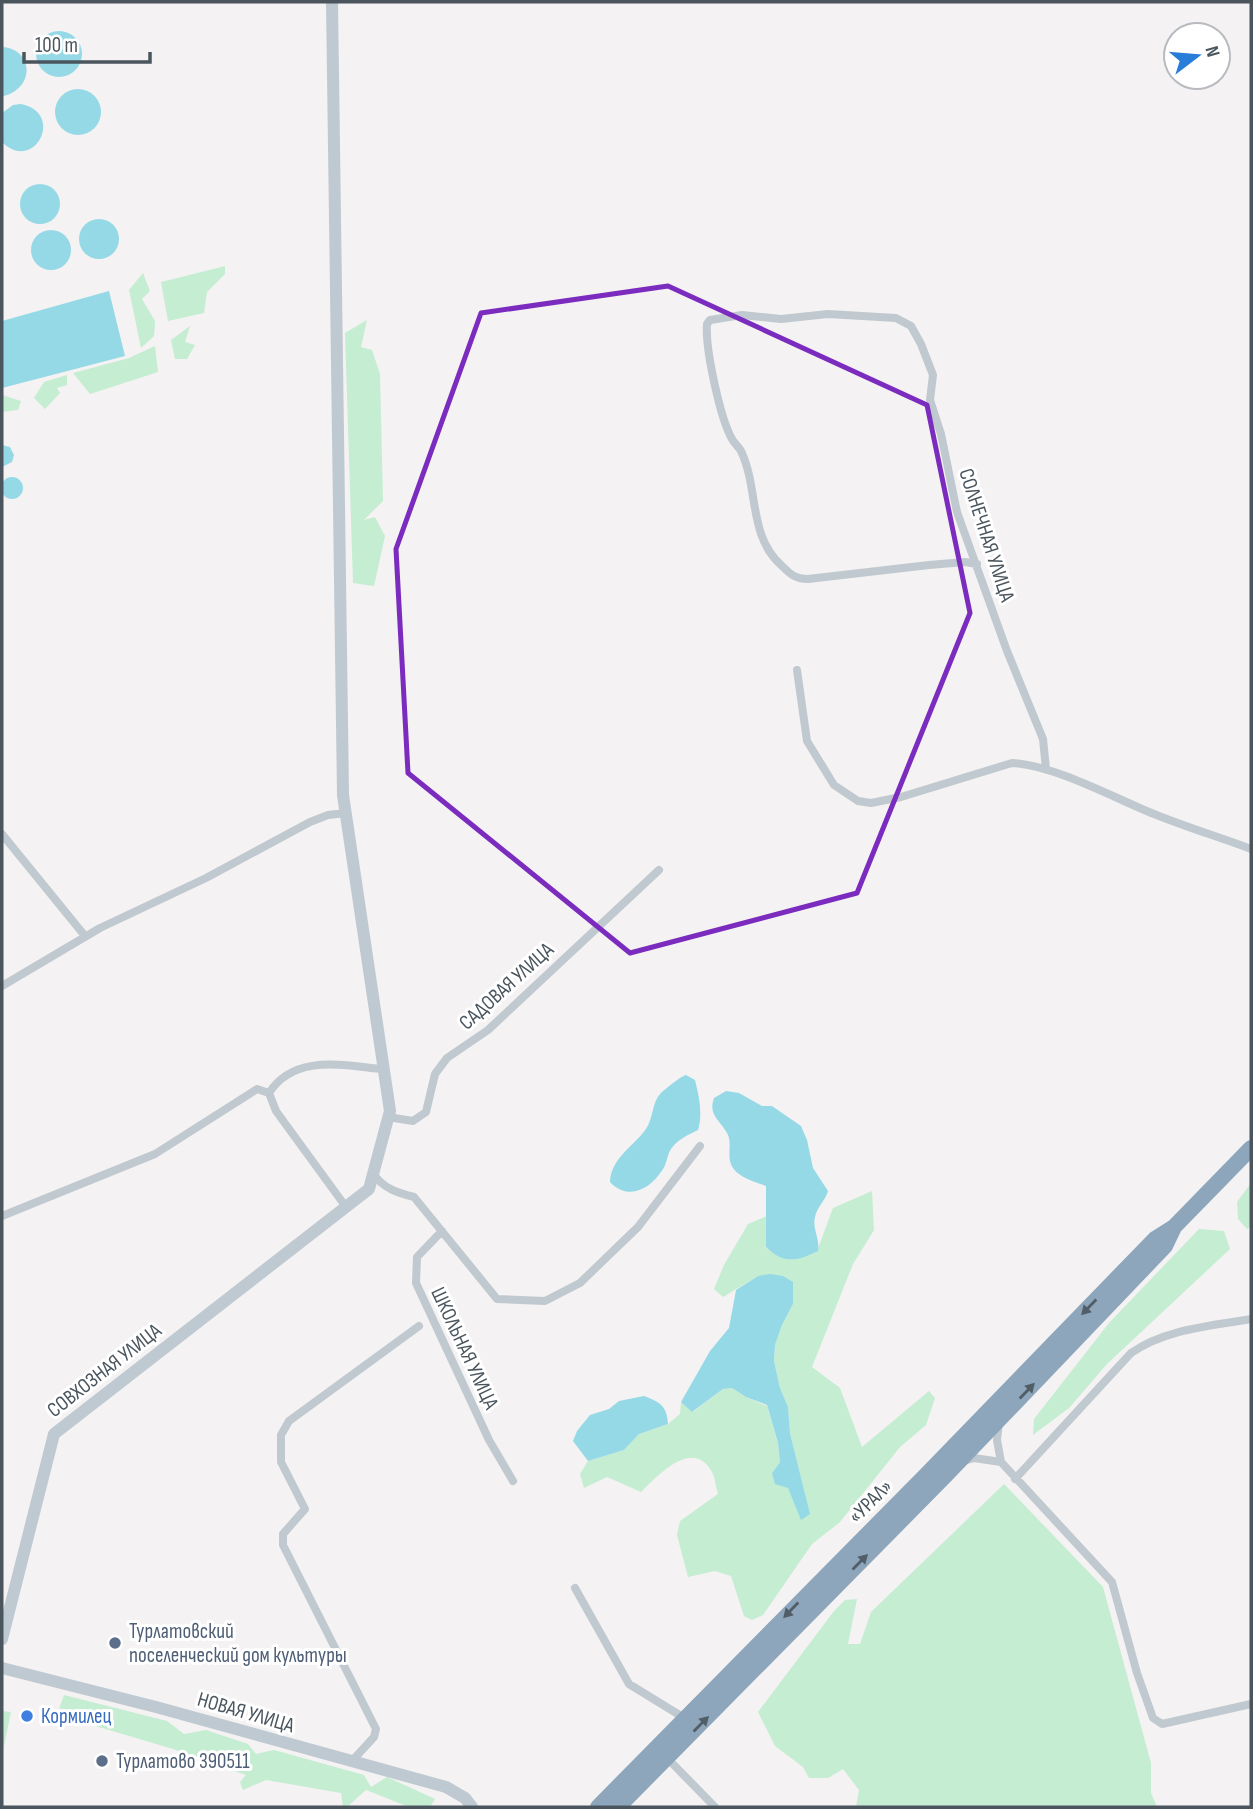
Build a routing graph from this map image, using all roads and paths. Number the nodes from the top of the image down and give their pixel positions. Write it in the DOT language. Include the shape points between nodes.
graph roads {
  1 [pos="332,2"];
  2 [pos="977,564"];
  3 [pos="797,670"];
  4 [pos="1046,769"];
  5 [pos="346,813"];
  6 [pos="2,834"];
  7 [pos="1251,849"];
  8 [pos="659,870"];
  9 [pos="85,936"];
  10 [pos="2,986"];
  11 [pos="384,1069"];
  12 [pos="269,1093"];
  13 [pos="388,1118"];
  14 [pos="700,1146"];
  15 [pos="1251,1148"];
  16 [pos="373,1173"];
  17 [pos="346,1207"];
  18 [pos="2,1216"];
  19 [pos="1174,1227"];
  20 [pos="442,1231"];
  21 [pos="1251,1319"];
  22 [pos="419,1326"];
  23 [pos="999,1421"];
  24 [pos="959,1461"];
  25 [pos="1001,1462"];
  26 [pos="1015,1479"];
  27 [pos="513,1481"];
  28 [pos="575,1588"];
  29 [pos="2,1639"];
  30 [pos="2,1668"];
  31 [pos="1251,1704"];
  32 [pos="686,1719"];
  33 [pos="667,1758"];
  34 [pos="352,1761"];
  35 [pos="472,1807"];
  36 [pos="598,1807"];
  37 [pos="618,1807"];
  38 [pos="715,1807"];
  1 -- 5 [label="street, СОВХОЗНАЯ УЛИЦА"];
  2 -- 2 [label="street, СОЛНЕЧНАЯ УЛИЦА" via="957,512 930,400 933,375 911,326 896,318 828,314 742,315 706,324 723,416 732,440 741,449 757,526 773,558 798,579"];
  2 -- 4 [label="street, СОЛНЕЧНАЯ УЛИЦА" via="1043,739"];
  3 -- 4 [label="street" via="807,741 834,785 858,801 901,797 1012,763"];
  4 -- 7 [label="street"];
  5 -- 9 [label="street" via="310,822"];
  5 -- 11 [label="street, СОВХОЗНАЯ УЛИЦА"];
  6 -- 9 [label="street"];
  8 -- 13 [label="street, САДОВАЯ УЛИЦА" via="488,1030 447,1058 435,1074 426,1112 413,1121"];
  9 -- 10 [label="street"];
  11 -- 12 [label="street" via="316,1064 285,1076"];
  11 -- 13 [label="street, СОВХОЗНАЯ УЛИЦА"];
  12 -- 17 [label="street" via="276,1111"];
  12 -- 18 [label="street" via="257,1089 155,1154"];
  13 -- 16 [label="street, СОВХОЗНАЯ УЛИЦА"];
  14 -- 20 [label="street, ШКОЛЬНАЯ УЛИЦА" via="638,1227 580,1283 545,1301 497,1299"];
  15 -- 19 [label="highway, «УРАЛ»"];
  16 -- 17 [label="street, СОВХОЗНАЯ УЛИЦА" via="369,1189"];
  16 -- 20 [label="street, ШКОЛЬНАЯ УЛИЦА" via="396,1193 414,1197"];
  17 -- 29 [label="street, СОВХОЗНАЯ УЛИЦА" via="54,1434"];
  23 -- 19 [label="highway, «УРАЛ», one-way" via="1165,1247"];
  19 -- 32 [label="highway, «УРАЛ», one-way" via="1155,1239"];
  20 -- 27 [label="street, ШКОЛЬНАЯ УЛИЦА" via="417,1257 416,1283 489,1440"];
  21 -- 26 [label="street" via="1178,1333 1139,1347"];
  22 -- 34 [label="street" via="289,1421 281,1436 281,1462 305,1509 283,1534 284,1545 376,1729"];
  23 -- 24 [label="highway, «УРАЛ»"];
  23 -- 25 [label="street"];
  24 -- 25 [label="street"];
  33 -- 24 [label="highway, «УРАЛ», one-way"];
  25 -- 26 [label="street"];
  26 -- 31 [label="street" via="1112,1582 1153,1718 1162,1724"];
  28 -- 32 [label="street" via="629,1684"];
  30 -- 34 [label="street, НОВАЯ УЛИЦА"];
  32 -- 36 [label="highway, «УРАЛ»"];
  33 -- 37 [label="highway, «УРАЛ»"];
  33 -- 38 [label="street"];
  34 -- 35 [label="street, НОВАЯ УЛИЦА" via="446,1787"];
}
